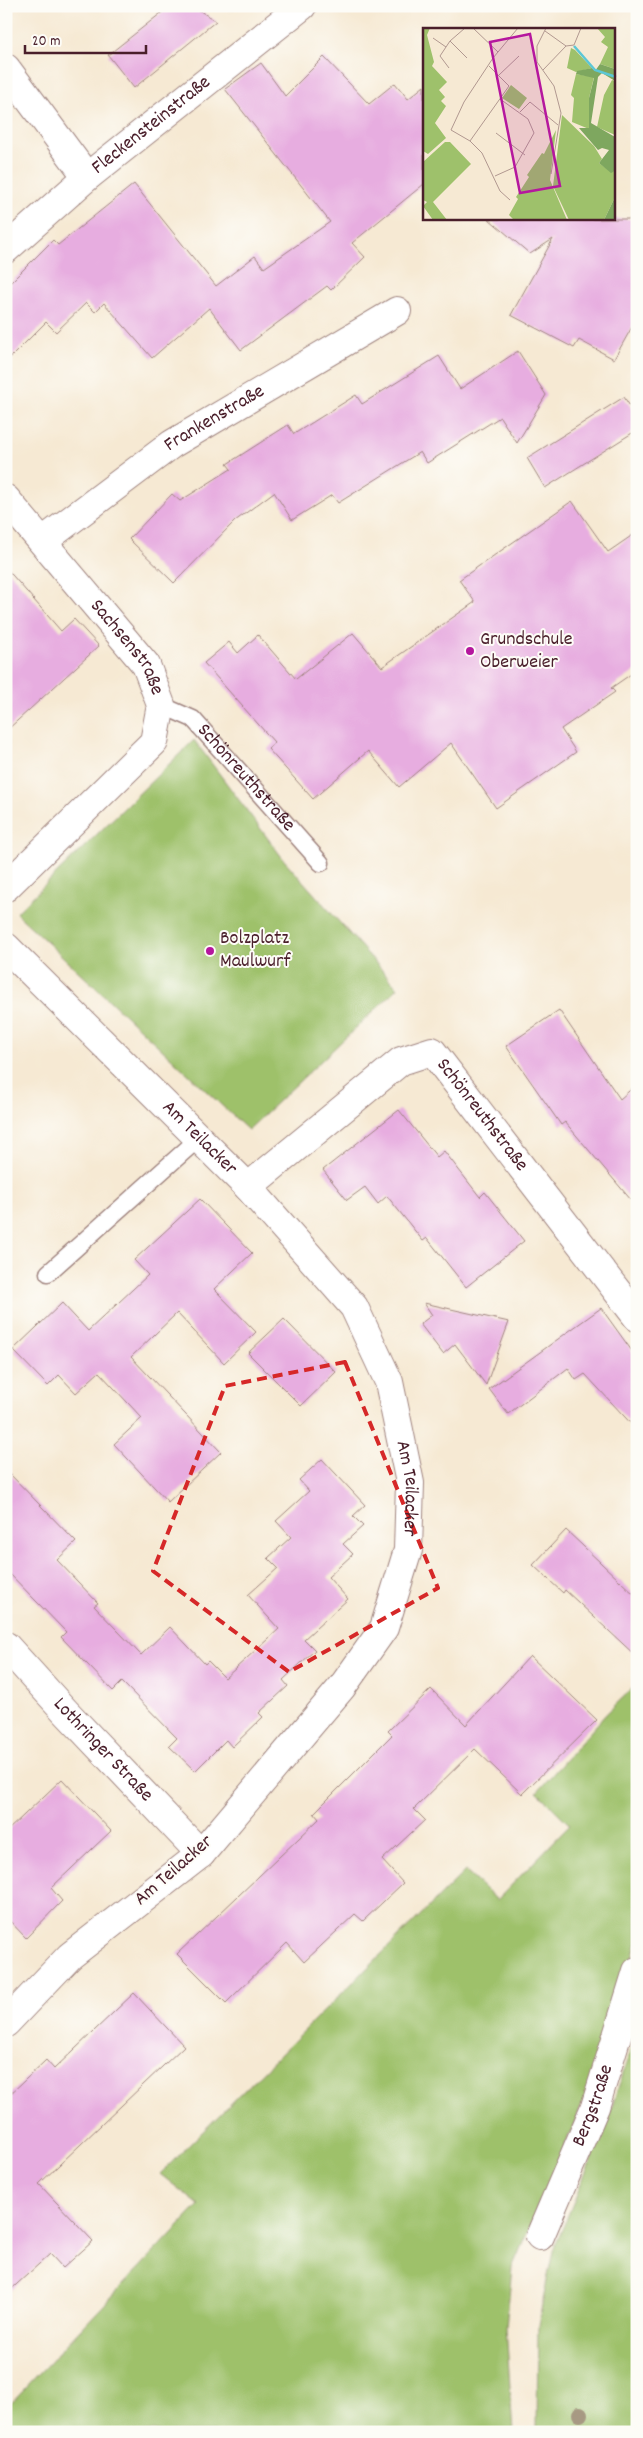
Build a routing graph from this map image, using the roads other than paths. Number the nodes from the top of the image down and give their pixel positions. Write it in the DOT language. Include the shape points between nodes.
graph roads {
  1 [pos="302,6"];
  2 [pos="6,68"];
  3 [pos="87,177"];
  4 [pos="6,249"];
  5 [pos="397,311"];
  6 [pos="6,499"];
  7 [pos="43,541"];
  8 [pos="161,705"];
  9 [pos="321,863"];
  10 [pos="6,887"];
  11 [pos="6,947"];
  12 [pos="198,1139"];
  13 [pos="248,1187"];
  14 [pos="48,1273"];
  15 [pos="637,1317"];
  16 [pos="6,1646"];
  17 [pos="201,1854"];
  18 [pos="637,1971"];
  19 [pos="6,2023"];
  20 [pos="540,2236"];
  1 -- 3 [label="street, Fleckensteinstraße"];
  2 -- 3 [label="street"];
  3 -- 4 [label="street, Fleckensteinstraße"];
  5 -- 7 [label="street, Frankenstraße" via="172,444"];
  6 -- 7 [label="street, Sachsenstraße"];
  7 -- 8 [label="street, Sachsenstraße" via="146,665"];
  8 -- 9 [label="lane, Schönreuthstraße" via="193,719"];
  8 -- 10 [label="street, Sachsenstraße" via="154,742"];
  11 -- 12 [label="street, Am Teilacker"];
  12 -- 13 [label="street, Am Teilacker"];
  12 -- 14 [label="lane"];
  13 -- 15 [label="street, Schönreuthstraße" via="401,1061 432,1051"];
  13 -- 17 [label="street, Am Teilacker" via="354,1307 389,1382 410,1483 408,1550 384,1628 342,1687"];
  16 -- 17 [label="street, Lothringer Straße"];
  17 -- 19 [label="street, Am Teilacker" via="70,1956"];
  18 -- 20 [label="street, Bergstraße" via="595,2107"];
}
